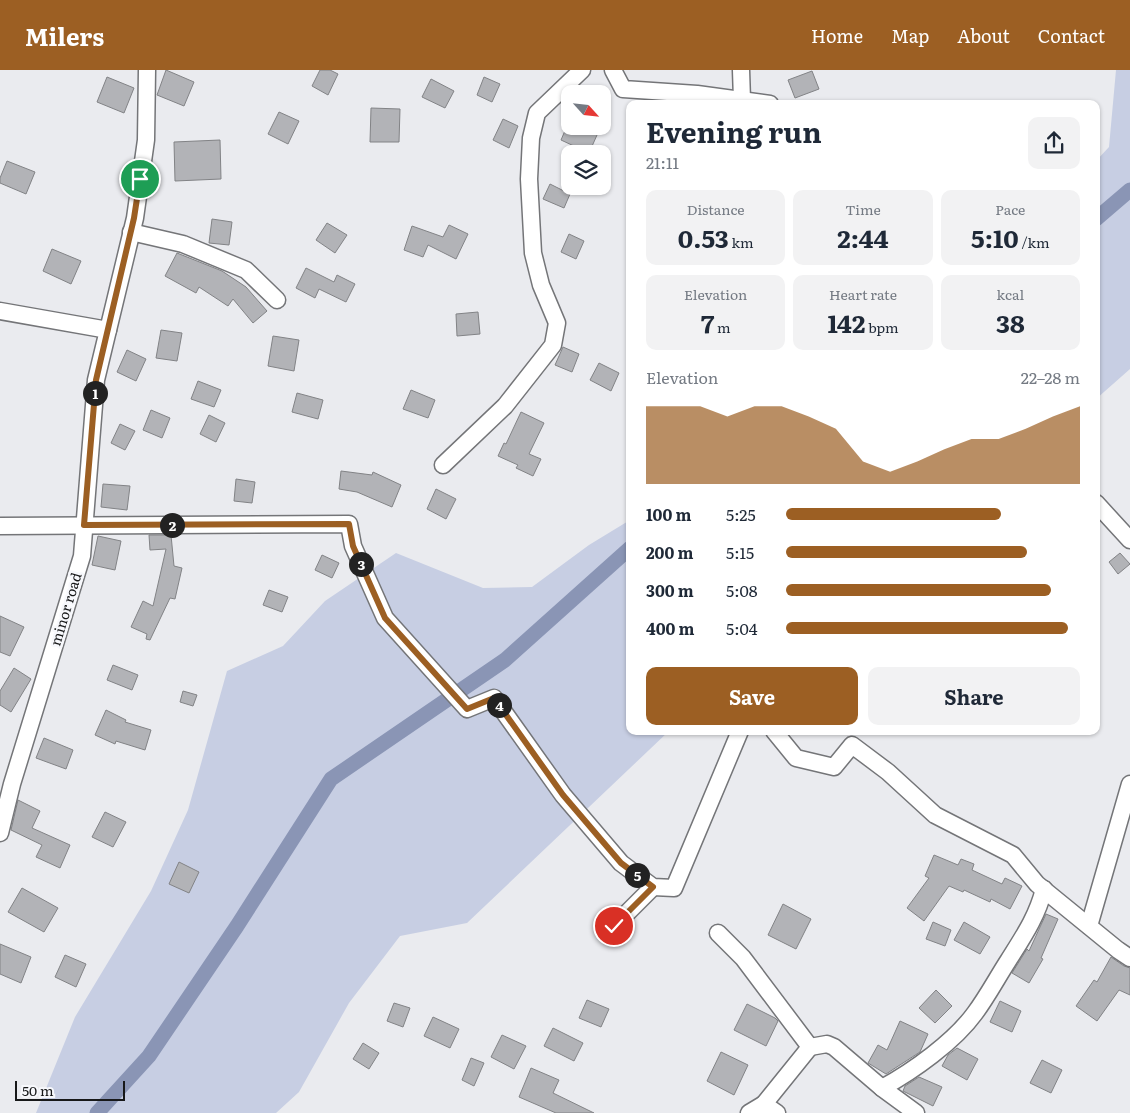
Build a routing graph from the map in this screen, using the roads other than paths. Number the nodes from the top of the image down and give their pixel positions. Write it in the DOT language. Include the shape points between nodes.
graph roads {
  1 [pos="147,70"];
  2 [pos="582,70"];
  3 [pos="613,70"];
  4 [pos="741,70"];
  5 [pos="742,100"];
  6 [pos="131,232"];
  7 [pos="277,300"];
  8 [pos="0,311"];
  9 [pos="108,330"];
  10 [pos="443,465"];
  11 [pos="1100,507"];
  12 [pos="84,525"];
  13 [pos="0,526"];
  14 [pos="1130,540"];
  15 [pos="738,735"];
  16 [pos="777,735"];
  17 [pos="1130,784"];
  18 [pos="0,833"];
  19 [pos="653,887"];
  20 [pos="1044,889"];
  21 [pos="614,926"];
  22 [pos="1089,926"];
  23 [pos="718,933"];
  24 [pos="1130,958"];
  25 [pos="810,1047"];
  26 [pos="882,1088"];
  27 [pos="770,1109"];
  28 [pos="749,1113"];
  29 [pos="916,1113"];
  1 -- 6 [label="street, minor road" via="146,140"];
  2 -- 10 [label="street" via="537,113 531,138 529,179 533,253 557,323 553,345 505,406"];
  3 -- 5 [label="street" via="623,89"];
  4 -- 5 [label="street"];
  6 -- 7 [label="street" via="183,244 246,270"];
  6 -- 9 [label="street, minor road"];
  8 -- 9 [label="street"];
  9 -- 12 [label="street, minor road" via="96,380"];
  11 -- 14 [label="street"];
  12 -- 13 [label="street"];
  12 -- 18 [label="street, minor road" via="82,556"];
  12 -- 19 [label="street" via="349,524 353,546 385,618 458,699 494,698 563,795 621,863"];
  15 -- 19 [label="street" via="674,888"];
  16 -- 20 [label="street" via="796,758 834,767 852,745 888,772 935,815 1013,855"];
  17 -- 22 [label="street"];
  19 -- 21 [label="street"];
  20 -- 22 [label="street"];
  20 -- 26 [label="street" via="1039,908 1025,934 975,1014 924,1062"];
  22 -- 24 [label="street"];
  23 -- 25 [label="street" via="743,958"];
  25 -- 26 [label="street" via="827,1044 834,1047"];
  25 -- 27 [label="street"];
  26 -- 29 [label="street"];
  27 -- 28 [label="street"];
}
